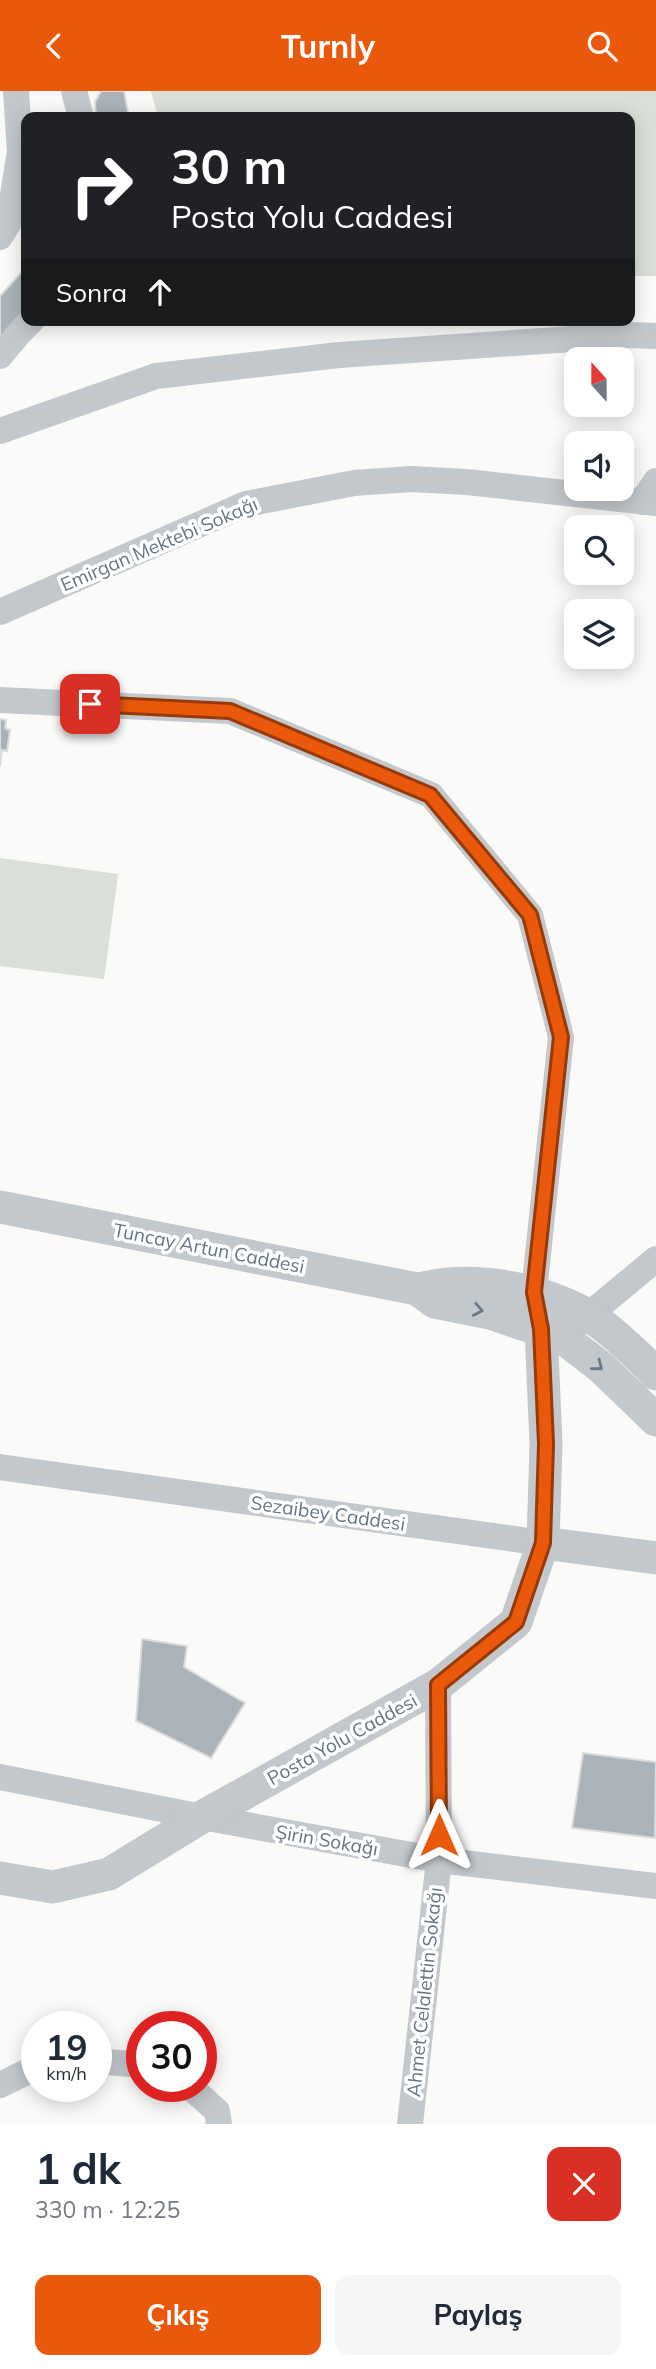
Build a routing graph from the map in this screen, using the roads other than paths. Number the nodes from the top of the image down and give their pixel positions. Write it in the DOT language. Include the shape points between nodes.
graph roads {
  1 [pos="16,91"];
  2 [pos="74,91"];
  3 [pos="80,112"];
  4 [pos="0,237"];
  5 [pos="26,326"];
  6 [pos="656,336"];
  7 [pos="0,356"];
  8 [pos="0,431"];
  9 [pos="651,495"];
  10 [pos="0,612"];
  11 [pos="0,700"];
  12 [pos="0,1207"];
  13 [pos="656,1259"];
  14 [pos="417,1289"];
  15 [pos="534,1292"];
  16 [pos="587,1315"];
  17 [pos="552,1334"];
  18 [pos="656,1374"];
  19 [pos="656,1420"];
  20 [pos="0,1467"];
  21 [pos="543,1543"];
  22 [pos="656,1558"];
  23 [pos="438,1685"];
  24 [pos="0,1777"];
  25 [pos="202,1817"];
  26 [pos="439,1860"];
  27 [pos="0,1878"];
  28 [pos="656,1887"];
  29 [pos="21,2075"];
  30 [pos="0,2085"];
  31 [pos="208,2102"];
  32 [pos="219,2124"];
  33 [pos="410,2124"];
  1 -- 4 [label="street" via="20,152 8,224"];
  2 -- 3 [label="street"];
  5 -- 7 [label="street"];
  6 -- 8 [label="street" via="339,355 156,376"];
  9 -- 10 [label="street, Emirgan Mektebi Sokağı" via="411,479 354,483 246,504"];
  11 -- 15 [label="street" via="230,711 430,795 530,915 561,1037"];
  12 -- 14 [label="street, Tuncay Artun Caddesi"];
  13 -- 16 [label="street"];
  14 -- 15 [label="street" via="441,1284 498,1285"];
  14 -- 17 [label="street, one-way" via="435,1302 490,1313"];
  15 -- 16 [label="street"];
  15 -- 17 [label="street, Posta Yolu Caddesi"];
  16 -- 17 [label="street"];
  16 -- 18 [label="street"];
  17 -- 19 [label="street, one-way" via="602,1368"];
  17 -- 21 [label="street, Posta Yolu Caddesi"];
  20 -- 21 [label="street, Sezaibey Caddesi"];
  21 -- 22 [label="street, Sezaibey Caddesi"];
  21 -- 23 [label="street, Posta Yolu Caddesi" via="516,1622"];
  23 -- 25 [label="street, Posta Yolu Caddesi"];
  23 -- 26 [label="street, Ahmet Celalettin Sokağı"];
  24 -- 25 [label="street, Şirin Sokağı"];
  25 -- 26 [label="street, Şirin Sokağı"];
  25 -- 27 [label="street, Posta Yolu Caddesi" via="109,1874 53,1887"];
  26 -- 28 [label="street, Şirin Sokağı"];
  26 -- 33 [label="street, Ahmet Celalettin Sokağı"];
  29 -- 30 [label="street"];
  31 -- 32 [label="street" via="218,2111"];
}
